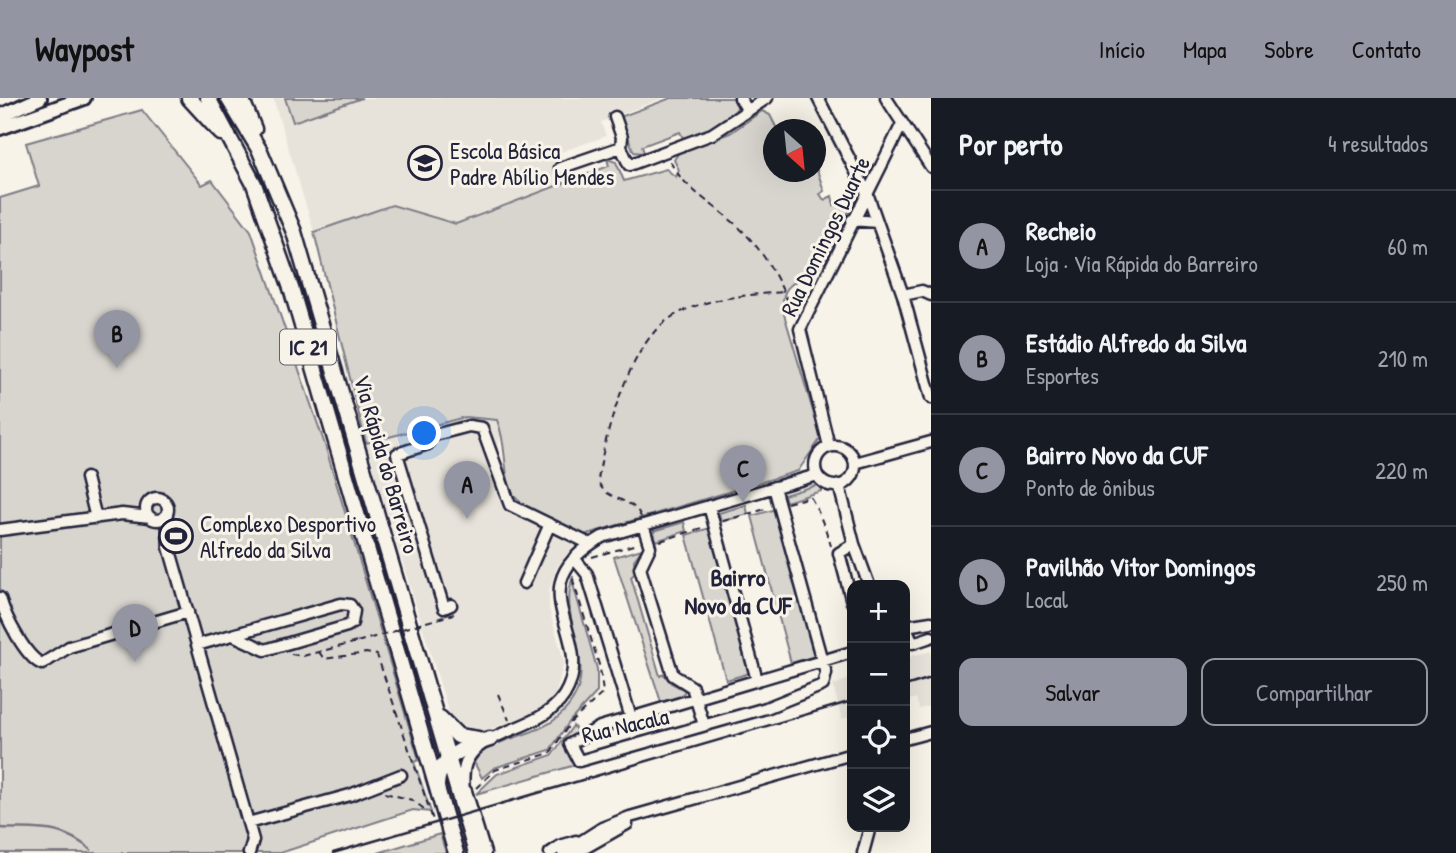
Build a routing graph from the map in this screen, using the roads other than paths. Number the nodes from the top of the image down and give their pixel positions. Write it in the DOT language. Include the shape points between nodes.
graph roads {
  1 [pos="40,98"];
  2 [pos="84,98"];
  3 [pos="189,98"];
  4 [pos="208,98"];
  5 [pos="228,98"];
  6 [pos="241,98"];
  7 [pos="740,98"];
  8 [pos="767,98"];
  9 [pos="818,98"];
  10 [pos="886,98"];
  11 [pos="748,110"];
  12 [pos="0,116"];
  13 [pos="615,117"];
  14 [pos="901,125"];
  15 [pos="0,128"];
  16 [pos="621,146"];
  17 [pos="260,150"];
  18 [pos="240,156"];
  19 [pos="931,167"];
  20 [pos="560,168"];
  21 [pos="867,193"];
  22 [pos="852,220"];
  23 [pos="877,222"];
  24 [pos="903,295"];
  25 [pos="931,295"];
  26 [pos="931,398"];
  27 [pos="931,442"];
  28 [pos="829,446"];
  29 [pos="855,463"];
  30 [pos="817,475"];
  31 [pos="86,478"];
  32 [pos="839,485"];
  33 [pos="774,487"];
  34 [pos="148,503"];
  35 [pos="709,506"];
  36 [pos="122,514"];
  37 [pos="167,516"];
  38 [pos="96,518"];
  39 [pos="151,519"];
  40 [pos="643,525"];
  41 [pos="549,526"];
  42 [pos="0,530"];
  43 [pos="590,544"];
  44 [pos="854,544"];
  45 [pos="169,547"];
  46 [pos="574,558"];
  47 [pos="867,580"];
  48 [pos="524,583"];
  49 [pos="847,591"];
  50 [pos="0,598"];
  51 [pos="452,610"];
  52 [pos="188,612"];
  53 [pos="931,622"];
  54 [pos="910,625"];
  55 [pos="233,635"];
  56 [pos="910,637"];
  57 [pos="931,637"];
  58 [pos="197,645"];
  59 [pos="847,654"];
  60 [pos="822,661"];
  61 [pos="757,680"];
  62 [pos="696,698"];
  63 [pos="435,708"];
  64 [pos="631,718"];
  65 [pos="704,725"];
  66 [pos="931,731"];
  67 [pos="910,737"];
  68 [pos="490,739"];
  69 [pos="847,757"];
  70 [pos="449,759"];
  71 [pos="401,775"];
  72 [pos="464,783"];
  73 [pos="437,790"];
  74 [pos="464,813"];
  75 [pos="649,813"];
  76 [pos="248,823"];
  77 [pos="869,832"];
  78 [pos="584,839"];
  79 [pos="249,853"];
  80 [pos="456,853"];
  81 [pos="476,853"];
  82 [pos="485,853"];
  83 [pos="550,853"];
  84 [pos="563,853"];
  85 [pos="576,853"];
  86 [pos="863,853"];
  1 -- 12 [label="main road"];
  2 -- 15 [label="main road"];
  3 -- 18 [label="highway"];
  4 -- 18 [label="highway, Via Rápida do Barreiro / IC 21"];
  5 -- 17 [label="highway, Via Rápida do Barreiro / IC 21"];
  6 -- 17 [label="highway"];
  7 -- 11 [label="street"];
  8 -- 11 [label="street"];
  9 -- 21 [label="street"];
  10 -- 14 [label="street"];
  11 -- 16 [label="street" via="712,134 629,165"];
  13 -- 16 [label="street"];
  14 -- 19 [label="street"];
  14 -- 21 [label="street, Rua Domingos Duarte"];
  16 -- 20 [label="street"];
  17 -- 63 [label="highway, Via Rápida do Barreiro / IC 21" via="309,279"];
  18 -- 73 [label="highway, Via Rápida do Barreiro / IC 21" via="268,219 290,288"];
  21 -- 22 [label="street, Rua Domingos Duarte"];
  21 -- 23 [label="street"];
  22 -- 23 [label="street"];
  22 -- 28 [label="street, Rua Domingos Duarte" via="800,329"];
  23 -- 24 [label="street"];
  24 -- 25 [label="street" via="922,291"];
  24 -- 26 [label="street"];
  27 -- 29 [label="street"];
  28 -- 29 [label="street" via="846,449"];
  28 -- 30 [label="street" via="815,460"];
  29 -- 32 [label="street" via="851,477"];
  30 -- 32 [label="street" via="824,483"];
  30 -- 33 [label="street"];
  31 -- 38 [label="street"];
  32 -- 44 [label="street"];
  33 -- 35 [label="street"];
  33 -- 60 [label="street"];
  34 -- 36 [label="street"];
  34 -- 37 [label="street" via="154,498 164,500 169,506"];
  34 -- 39 [label="street"];
  35 -- 40 [label="street"];
  35 -- 61 [label="street"];
  36 -- 38 [label="street"];
  36 -- 39 [label="street"];
  37 -- 39 [label="street"];
  37 -- 45 [label="street"];
  38 -- 42 [label="street"];
  39 -- 45 [label="street"];
  40 -- 43 [label="street"];
  40 -- 62 [label="street" via="650,547 640,568 673,675 688,682"];
  41 -- 43 [label="street"];
  41 -- 48 [label="street"];
  41 -- 51 [label="street" via="510,505 482,428 470,426 427,438 429,444 397,454 444,608"];
  43 -- 46 [label="street"];
  44 -- 47 [label="street"];
  44 -- 49 [label="street" via="839,554"];
  45 -- 52 [label="street"];
  46 -- 64 [label="street" via="587,574"];
  46 -- 68 [label="street" via="560,590 572,664 568,690 555,708 538,720"];
  50 -- 52 [label="street" via="16,634 42,664 69,647"];
  52 -- 58 [label="street"];
  53 -- 54 [label="street"];
  55 -- 55 [label="street" via="265,650 347,626 354,611 341,604"];
  55 -- 58 [label="street"];
  56 -- 57 [label="street" via="913,643"];
  58 -- 76 [label="street"];
  59 -- 60 [label="street"];
  60 -- 61 [label="street, Rua Nacala"];
  60 -- 65 [label="street, Rua Nacala" via="823,685 766,708"];
  61 -- 62 [label="street, Rua Nacala"];
  62 -- 64 [label="street, Rua Nacala"];
  62 -- 65 [label="street, Rua Nacala"];
  63 -- 68 [label="highway" via="458,736"];
  63 -- 70 [label="highway, Via Rápida do Barreiro / IC 21"];
  64 -- 65 [label="street, Rua Nacala" via="571,741 579,761"];
  66 -- 67 [label="street"];
  68 -- 70 [label="highway" via="464,746"];
  68 -- 72 [label="street" via="466,762"];
  69 -- 75 [label="street"];
  70 -- 73 [label="highway" via="437,779"];
  70 -- 74 [label="highway, Via Rápida do Barreiro / IC 21"];
  71 -- 76 [label="street"];
  72 -- 74 [label="street"];
  72 -- 82 [label="street"];
  73 -- 80 [label="highway, Via Rápida do Barreiro / IC 21"];
  74 -- 81 [label="highway, Via Rápida do Barreiro / IC 21"];
  75 -- 78 [label="street" via="621,820"];
  75 -- 85 [label="street"];
  76 -- 79 [label="street" via="253,841"];
  77 -- 86 [label="street"];
  78 -- 83 [label="street"];
  78 -- 84 [label="street"];
}
